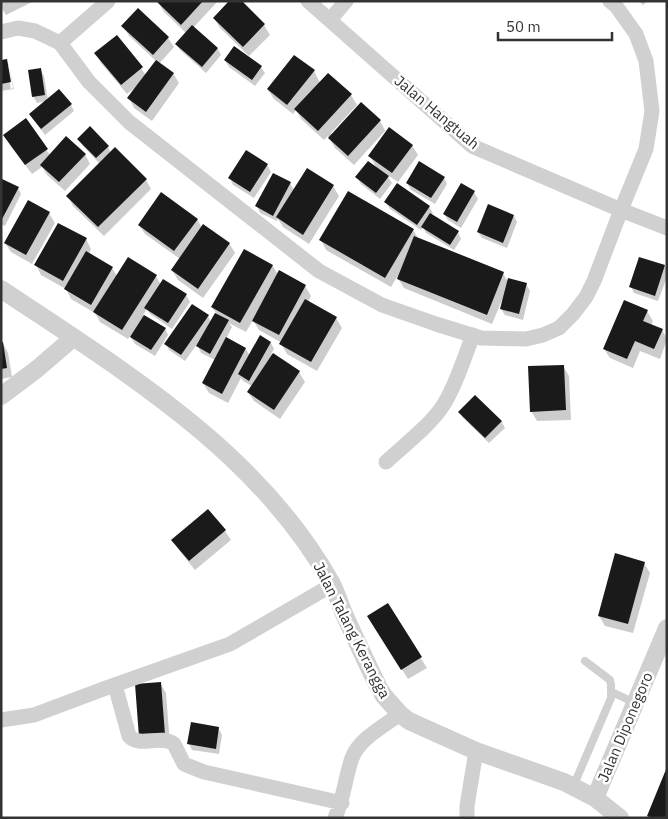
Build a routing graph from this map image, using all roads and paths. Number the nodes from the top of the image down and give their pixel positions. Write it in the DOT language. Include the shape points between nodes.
graph roads {
  1 [pos="108,1"];
  2 [pos="308,1"];
  3 [pos="346,1"];
  4 [pos="610,1"];
  5 [pos="330,20"];
  6 [pos="1,32"];
  7 [pos="60,43"];
  8 [pos="620,210"];
  9 [pos="667,228"];
  10 [pos="1,289"];
  11 [pos="473,335"];
  12 [pos="73,338"];
  13 [pos="1,396"];
  14 [pos="386,462"];
  15 [pos="332,585"];
  16 [pos="667,628"];
  17 [pos="585,661"];
  18 [pos="115,685"];
  19 [pos="612,692"];
  20 [pos="635,703"];
  21 [pos="400,714"];
  22 [pos="1,720"];
  23 [pos="476,750"];
  24 [pos="573,787"];
  25 [pos="342,803"];
  26 [pos="608,809"];
  27 [pos="335,818"];
  28 [pos="466,818"];
  1 -- 7 [label="street"];
  2 -- 5 [label="street, Jalan Hangtuah"];
  3 -- 5 [label="street"];
  4 -- 8 [label="street" via="636,34 646,60 652,111 646,149"];
  5 -- 8 [label="street, Jalan Hangtuah" via="472,146"];
  6 -- 7 [label="street" via="18,28 35,31"];
  7 -- 11 [label="street" via="89,82 129,122 319,271 382,305"];
  8 -- 9 [label="street, Jalan Hangtuah"];
  8 -- 11 [label="street" via="586,297 559,328 526,339"];
  10 -- 12 [label="street, Jalan Talang Kerangga"];
  11 -- 14 [label="street" via="444,405"];
  12 -- 13 [label="street"];
  12 -- 15 [label="street, Jalan Talang Kerangga" via="167,402 239,466 304,540"];
  15 -- 18 [label="street" via="230,644"];
  15 -- 21 [label="street, Jalan Talang Kerangga" via="378,688"];
  16 -- 20 [label="street, Jalan Diponegoro"];
  17 -- 19 [label="lane" via="610,680"];
  18 -- 22 [label="street" via="34,715"];
  18 -- 25 [label="street" via="132,739 171,741 184,764 204,772"];
  19 -- 20 [label="lane"];
  19 -- 24 [label="lane"];
  20 -- 26 [label="street, Jalan Diponegoro"];
  21 -- 23 [label="street, Jalan Talang Kerangga" via="417,726"];
  21 -- 25 [label="street" via="366,740 352,757"];
  23 -- 24 [label="street, Jalan Talang Kerangga"];
  23 -- 28 [label="street"];
  24 -- 26 [label="street, Jalan Talang Kerangga"];
  25 -- 27 [label="street"];
}
